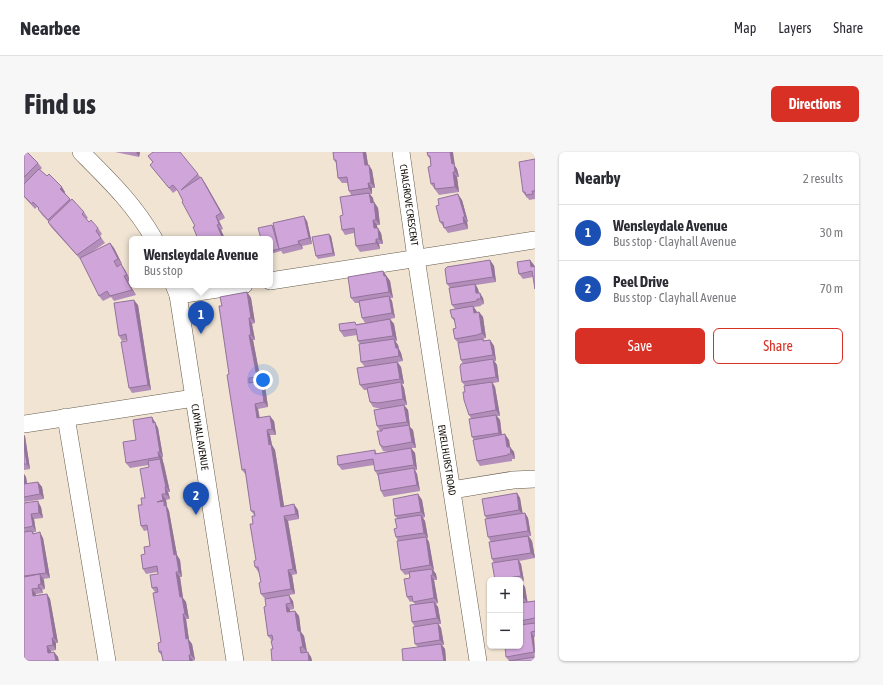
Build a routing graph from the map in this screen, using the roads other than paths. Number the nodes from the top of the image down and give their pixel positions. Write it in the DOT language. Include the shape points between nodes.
graph roads {
  1 [pos="81,152"];
  2 [pos="401,152"];
  3 [pos="152,236"];
  4 [pos="535,240"];
  5 [pos="416,258"];
  6 [pos="273,281"];
  7 [pos="203,288"];
  8 [pos="176,290"];
  9 [pos="194,398"];
  10 [pos="66,417"];
  11 [pos="24,424"];
  12 [pos="535,479"];
  13 [pos="452,490"];
  14 [pos="107,661"];
  15 [pos="235,661"];
  16 [pos="478,661"];
  1 -- 3 [label="street" via="123,195"];
  2 -- 5 [label="street, CHALGROVE CRESCENT"];
  4 -- 5 [label="street"];
  5 -- 6 [label="street"];
  5 -- 13 [label="street, EWELLHURST ROAD"];
  7 -- 8 [label="street"];
  8 -- 9 [label="street, CLAYHALL AVENUE"];
  9 -- 10 [label="street"];
  9 -- 15 [label="street, CLAYHALL AVENUE"];
  10 -- 11 [label="street"];
  10 -- 14 [label="street"];
  12 -- 13 [label="street"];
  13 -- 16 [label="street, EWELLHURST ROAD"];
}
